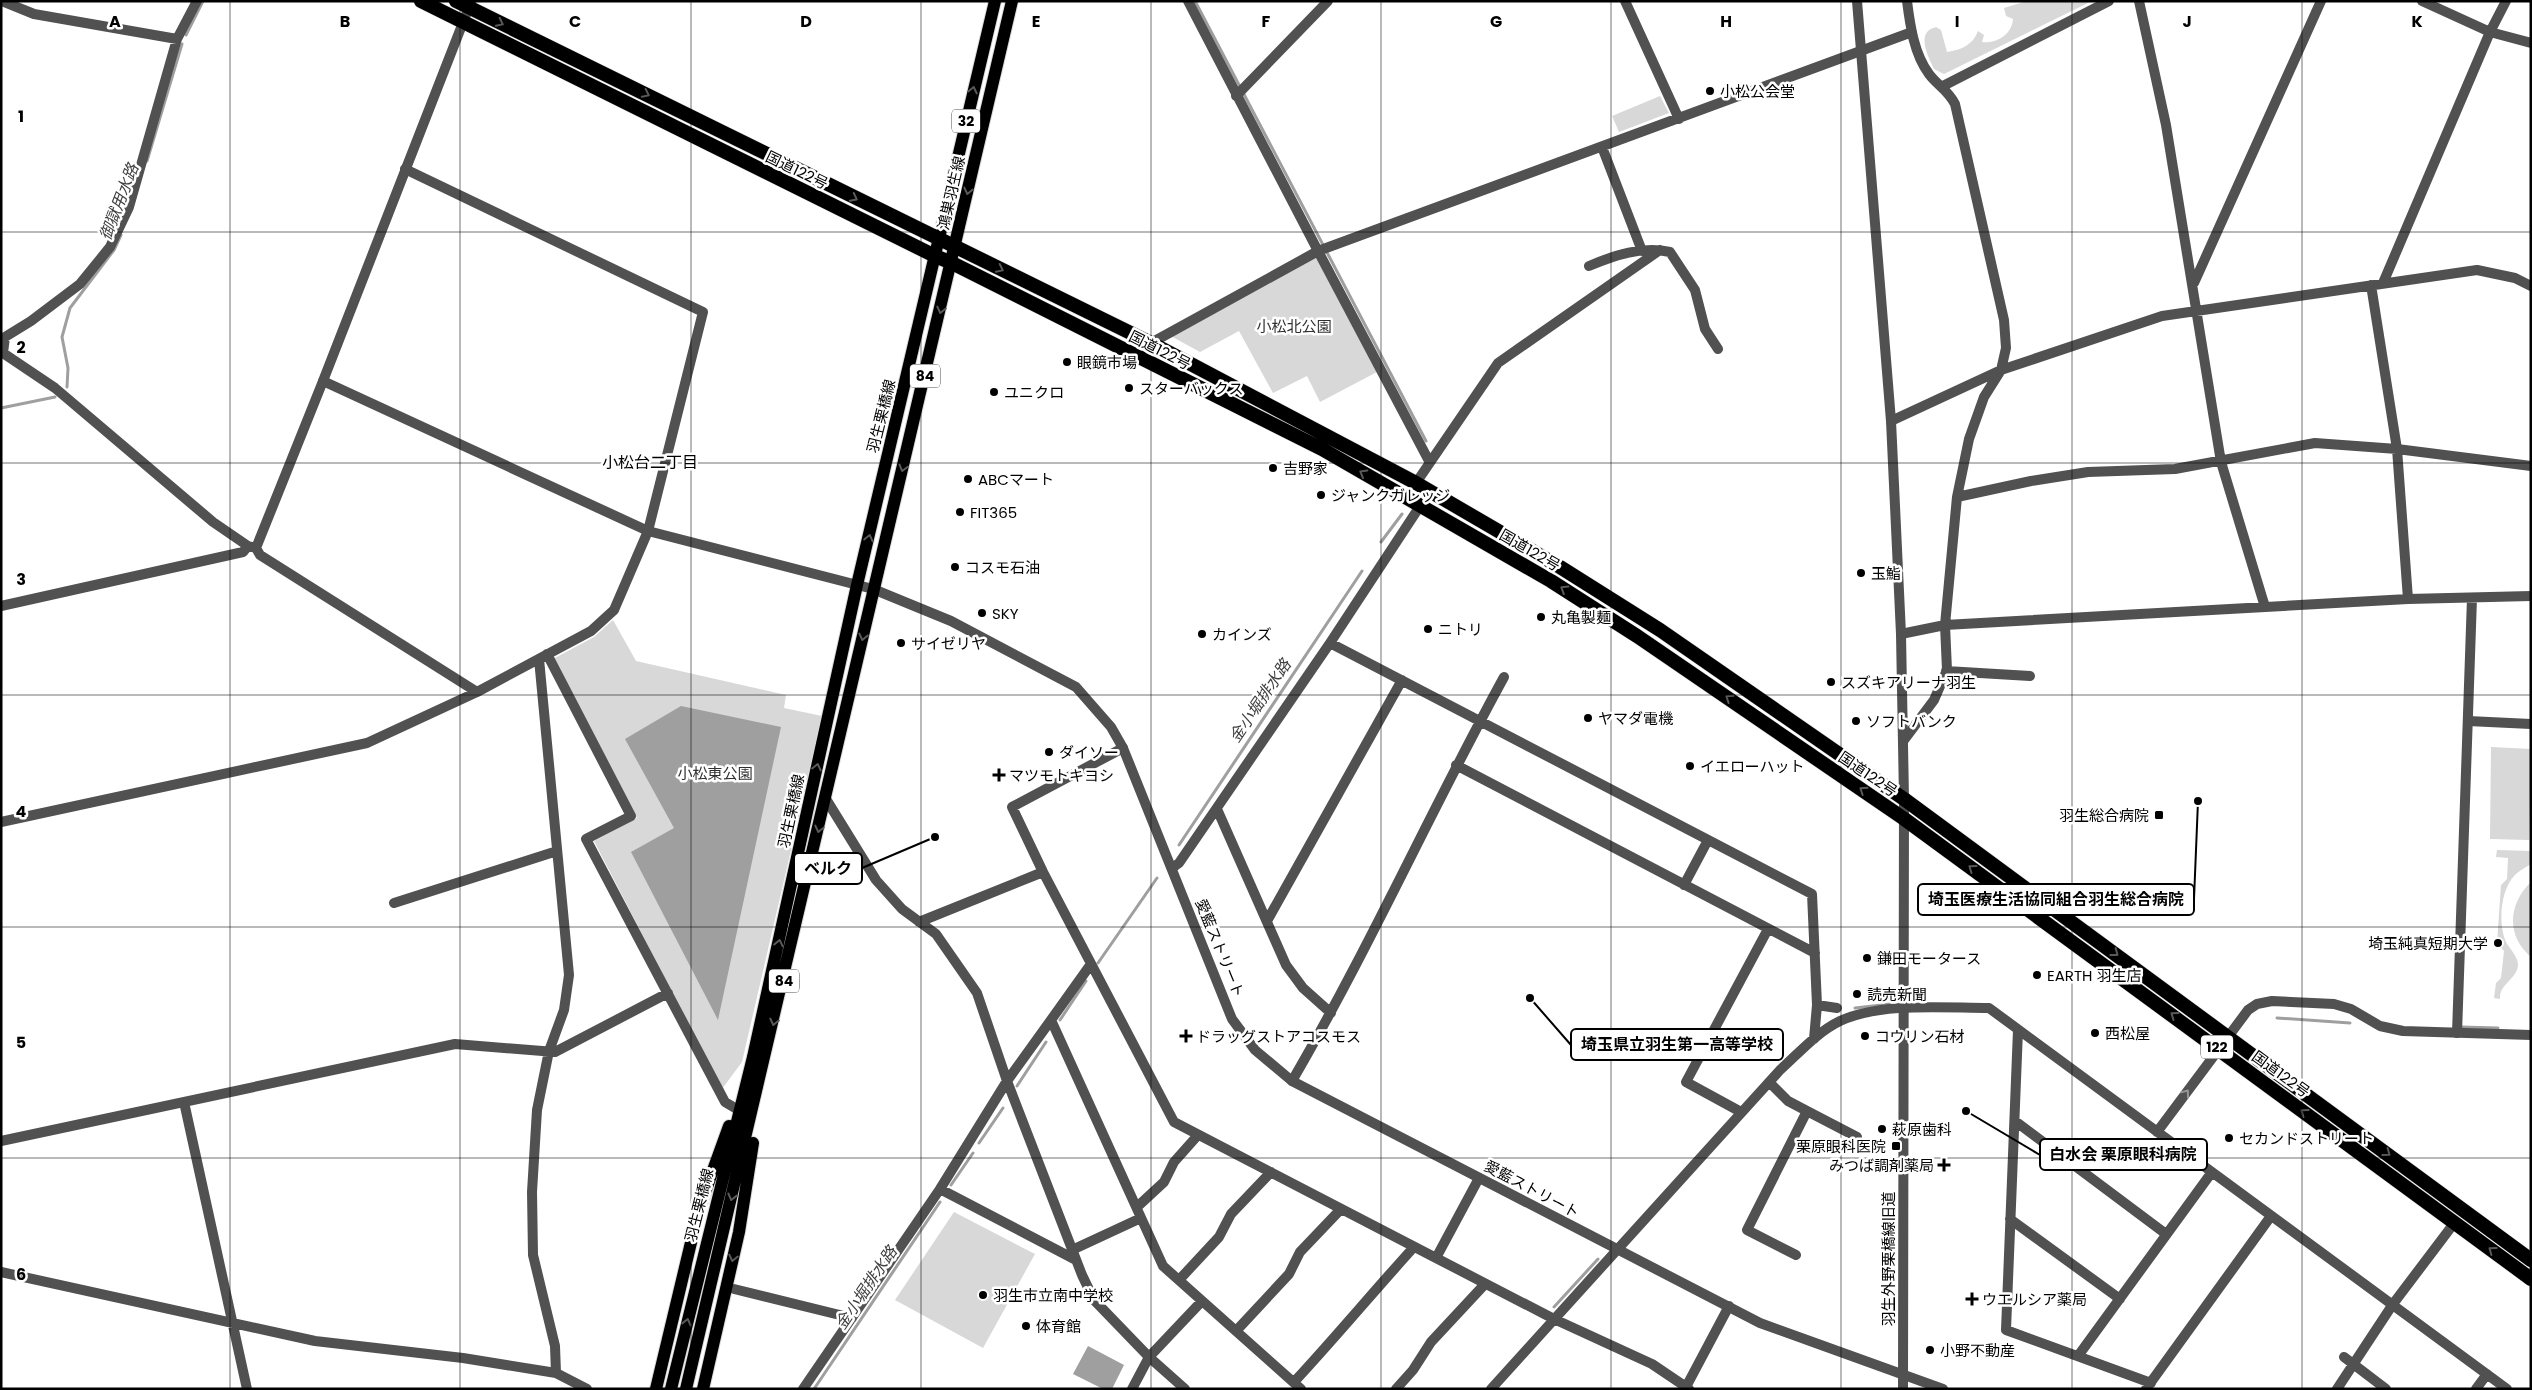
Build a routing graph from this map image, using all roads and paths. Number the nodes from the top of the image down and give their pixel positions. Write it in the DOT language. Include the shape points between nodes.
graph roads {
  1 [pos="2,1"];
  2 [pos="197,1"];
  3 [pos="421,1"];
  4 [pos="994,1"];
  5 [pos="1012,1"];
  6 [pos="1188,1"];
  7 [pos="1328,1"];
  8 [pos="1625,1"];
  9 [pos="1857,1"];
  10 [pos="1907,1"];
  11 [pos="2109,1"];
  12 [pos="2139,1"];
  13 [pos="2321,1"];
  14 [pos="2422,1"];
  15 [pos="2506,1"];
  16 [pos="466,3"];
  17 [pos="464,22"];
  18 [pos="1912,32"];
  19 [pos="2490,32"];
  20 [pos="177,39"];
  21 [pos="2531,43"];
  22 [pos="1862,52"];
  23 [pos="1943,86"];
  24 [pos="1236,96"];
  25 [pos="1679,119"];
  26 [pos="1602,147"];
  27 [pos="405,169"];
  28 [pos="938,240"];
  29 [pos="956,247"];
  30 [pos="1660,250"];
  31 [pos="1318,251"];
  32 [pos="1642,251"];
  33 [pos="935,256"];
  34 [pos="952,263"];
  35 [pos="1589,266"];
  36 [pos="2194,283"];
  37 [pos="2383,283"];
  38 [pos="2371,285"];
  39 [pos="2531,286"];
  40 [pos="2197,311"];
  41 [pos="1150,343"];
  42 [pos="1718,349"];
  43 [pos="2001,370"];
  44 [pos="323,381"];
  45 [pos="1891,422"];
  46 [pos="2397,449"];
  47 [pos="1429,461"];
  48 [pos="2221,462"];
  49 [pos="2531,466"];
  50 [pos="1416,483"];
  51 [pos="1956,497"];
  52 [pos="1420,506"];
  53 [pos="648,531"];
  54 [pos="252,547"];
  55 [pos="858,585"];
  56 [pos="873,589"];
  57 [pos="2531,596"];
  58 [pos="2472,598"];
  59 [pos="2408,599"];
  60 [pos="1,606"];
  61 [pos="2266,607"];
  62 [pos="1945,625"];
  63 [pos="1901,634"];
  64 [pos="1330,643"];
  65 [pos="543,657"];
  66 [pos="1946,671"];
  67 [pos="1504,676"];
  68 [pos="2030,676"];
  69 [pos="1402,680"];
  70 [pos="477,692"];
  71 [pos="1480,721"];
  72 [pos="2468,721"];
  73 [pos="2531,724"];
  74 [pos="1904,740"];
  75 [pos="1123,748"];
  76 [pos="1456,765"];
  77 [pos="826,799"];
  78 [pos="1904,799"];
  79 [pos="1217,809"];
  80 [pos="1903,818"];
  81 [pos="1,822"];
  82 [pos="1708,840"];
  83 [pos="557,851"];
  84 [pos="1172,868"];
  85 [pos="1043,872"];
  86 [pos="1684,885"];
  87 [pos="394,903"];
  88 [pos="1267,921"];
  89 [pos="919,922"];
  90 [pos="1768,929"];
  91 [pos="1815,953"];
  92 [pos="1091,964"];
  93 [pos="668,994"];
  94 [pos="1818,1005"];
  95 [pos="1836,1008"];
  96 [pos="1904,1009"];
  97 [pos="1331,1013"];
  98 [pos="1051,1020"];
  99 [pos="2018,1030"];
  100 [pos="2457,1033"];
  101 [pos="2531,1035"];
  102 [pos="2228,1036"];
  103 [pos="1814,1039"];
  104 [pos="2219,1048"];
  105 [pos="549,1051"];
  106 [pos="767,1054"];
  107 [pos="754,1057"];
  108 [pos="1292,1081"];
  109 [pos="1007,1082"];
  110 [pos="1769,1082"];
  111 [pos="184,1102"];
  112 [pos="735,1108"];
  113 [pos="1807,1111"];
  114 [pos="1741,1112"];
  115 [pos="2015,1121"];
  116 [pos="2157,1132"];
  117 [pos="1198,1135"];
  118 [pos="1857,1137"];
  119 [pos="1,1141"];
  120 [pos="1271,1172"];
  121 [pos="2212,1172"];
  122 [pos="1479,1178"];
  123 [pos="940,1189"];
  124 [pos="1137,1207"];
  125 [pos="1342,1209"];
  126 [pos="2271,1216"];
  127 [pos="1141,1218"];
  128 [pos="2010,1219"];
  129 [pos="2454,1222"];
  130 [pos="2166,1234"];
  131 [pos="1414,1247"];
  132 [pos="1617,1250"];
  133 [pos="1074,1255"];
  134 [pos="1796,1255"];
  135 [pos="1436,1258"];
  136 [pos="2531,1260"];
  137 [pos="1,1272"];
  138 [pos="2531,1279"];
  139 [pos="1179,1280"];
  140 [pos="1486,1284"];
  141 [pos="734,1289"];
  142 [pos="2120,1299"];
  143 [pos="1202,1301"];
  144 [pos="2393,1304"];
  145 [pos="1729,1306"];
  146 [pos="852,1318"];
  147 [pos="1554,1319"];
  148 [pos="233,1322"];
  149 [pos="1236,1331"];
  150 [pos="2078,1356"];
  151 [pos="1149,1357"];
  152 [pos="2344,1357"];
  153 [pos="2352,1365"];
  154 [pos="556,1373"];
  155 [pos="2487,1374"];
  156 [pos="1902,1375"];
  157 [pos="1297,1386"];
  158 [pos="2149,1386"];
  159 [pos="1688,1388"];
  160 [pos="247,1389"];
  161 [pos="587,1389"];
  162 [pos="656,1389"];
  163 [pos="671,1389"];
  164 [pos="686,1389"];
  165 [pos="703,1389"];
  166 [pos="803,1389"];
  167 [pos="1132,1389"];
  168 [pos="1186,1389"];
  169 [pos="1396,1389"];
  170 [pos="1491,1389"];
  171 [pos="1903,1389"];
  172 [pos="1942,1389"];
  173 [pos="2337,1389"];
  174 [pos="2386,1389"];
  175 [pos="2476,1389"];
  176 [pos="2507,1389"];
  1 -- 20 [label="street" via="34,14"];
  2 -- 20 [label="street"];
  3 -- 17 [label="highway, 国道122号 / 122"];
  28 -- 4 [label="main road, 鴻巣羽生線 / 32, one-way"];
  5 -- 29 [label="main road, 鴻巣羽生線 / 32, one-way"];
  6 -- 24 [label="street"];
  7 -- 24 [label="street"];
  8 -- 25 [label="street"];
  9 -- 22 [label="street, 羽生外野栗橋線旧道"];
  10 -- 18 [label="street"];
  11 -- 23 [label="street"];
  12 -- 36 [label="street" via="2166,125"];
  13 -- 36 [label="street"];
  14 -- 19 [label="street"];
  15 -- 19 [label="street"];
  16 -- 17 [label="street"];
  16 -- 28 [label="highway, 国道122号 / 122, one-way"];
  17 -- 27 [label="street"];
  17 -- 33 [label="highway, 国道122号 / 122"];
  18 -- 22 [label="street"];
  18 -- 23 [label="street" via="1929,74"];
  19 -- 21 [label="street"];
  19 -- 37 [label="street"];
  20 -- 54 [label="street" via="129,207 110,247 80,284 5,337 3,352 56,388 213,522"];
  22 -- 25 [label="street"];
  22 -- 45 [label="street, 羽生外野栗橋線旧道"];
  23 -- 43 [label="street" via="1954,104 2004,320 2006,348"];
  24 -- 31 [label="street"];
  25 -- 26 [label="street"];
  26 -- 31 [label="street"];
  26 -- 32 [label="street"];
  27 -- 44 [label="street"];
  27 -- 53 [label="street" via="703,312"];
  28 -- 29 [label="highway, 国道122号 / 122"];
  28 -- 33 [label="main road, 羽生栗橋線 / 84"];
  29 -- 34 [label="main road, 羽生栗橋線 / 84"];
  29 -- 41 [label="highway, 国道122号 / 122, one-way"];
  30 -- 32 [label="street"];
  30 -- 42 [label="street" via="1670,252 1696,290 1706,329"];
  30 -- 47 [label="street" via="1498,363"];
  31 -- 41 [label="street"];
  31 -- 47 [label="street"];
  32 -- 35 [label="street" via="1616,255"];
  33 -- 34 [label="highway, 国道122号 / 122"];
  55 -- 33 [label="main road, 羽生栗橋線 / 84, one-way"];
  52 -- 34 [label="highway, 国道122号 / 122, one-way" via="1322,449"];
  34 -- 56 [label="main road, 羽生栗橋線 / 84, one-way"];
  36 -- 40 [label="street"];
  37 -- 38 [label="street"];
  37 -- 39 [label="street" via="2477,270 2515,278"];
  38 -- 40 [label="street"];
  38 -- 46 [label="street"];
  40 -- 43 [label="street" via="2162,316"];
  40 -- 48 [label="street"];
  41 -- 50 [label="highway, 国道122号 / 122"];
  43 -- 45 [label="street"];
  43 -- 51 [label="street" via="1984,398 1970,438"];
  44 -- 53 [label="street, 愛藍ストリート"];
  44 -- 54 [label="street"];
  45 -- 63 [label="street, 羽生外野栗橋線旧道"];
  46 -- 48 [label="street" via="2315,443"];
  46 -- 49 [label="street"];
  46 -- 59 [label="street"];
  47 -- 50 [label="street"];
  48 -- 51 [label="street" via="2175,469 2088,472"];
  48 -- 61 [label="street"];
  50 -- 78 [label="highway, 国道122号 / 122" via="1660,630"];
  51 -- 62 [label="street"];
  52 -- 64 [label="street"];
  80 -- 52 [label="highway, 国道122号 / 122, one-way" via="1637,636"];
  53 -- 55 [label="street, 愛藍ストリート"];
  53 -- 65 [label="street" via="614,610 591,631"];
  54 -- 60 [label="street" via="243,552"];
  54 -- 70 [label="street"];
  55 -- 56 [label="street, 愛藍ストリート"];
  107 -- 55 [label="main road, 羽生栗橋線 / 84, one-way"];
  56 -- 75 [label="street, 愛藍ストリート" via="951,621 1076,687 1111,726"];
  56 -- 77 [label="main road, 羽生栗橋線 / 84, one-way"];
  57 -- 58 [label="street"];
  58 -- 59 [label="street"];
  58 -- 72 [label="street"];
  59 -- 61 [label="street"];
  61 -- 62 [label="street"];
  62 -- 63 [label="street"];
  62 -- 66 [label="street"];
  63 -- 74 [label="street, 羽生外野栗橋線旧道"];
  64 -- 69 [label="street"];
  64 -- 79 [label="street"];
  65 -- 70 [label="street"];
  65 -- 83 [label="street"];
  65 -- 93 [label="street" via="630,816 586,839"];
  66 -- 68 [label="street"];
  66 -- 74 [label="street" via="1934,700"];
  67 -- 71 [label="street"];
  69 -- 71 [label="street"];
  69 -- 88 [label="street"];
  70 -- 81 [label="street" via="367,743"];
  71 -- 76 [label="street"];
  71 -- 82 [label="street"];
  72 -- 73 [label="street"];
  72 -- 100 [label="street"];
  74 -- 78 [label="street, 羽生外野栗橋線旧道"];
  75 -- 84 [label="street, 愛藍ストリート"];
  75 -- 85 [label="street" via="1012,807"];
  76 -- 86 [label="street"];
  76 -- 97 [label="street"];
  77 -- 89 [label="street" via="876,880 902,909"];
  77 -- 106 [label="main road, 羽生栗橋線 / 84, one-way"];
  78 -- 80 [label="street, 羽生外野栗橋線旧道"];
  78 -- 102 [label="highway, 国道122号 / 122, one-way"];
  79 -- 84 [label="street" via="1180,863"];
  79 -- 88 [label="street"];
  80 -- 96 [label="street, 羽生外野栗橋線旧道"];
  104 -- 80 [label="highway, 国道122号 / 122, one-way"];
  82 -- 86 [label="street"];
  82 -- 91 [label="street" via="1812,894"];
  83 -- 87 [label="street"];
  83 -- 105 [label="street" via="569,975 564,1010"];
  84 -- 108 [label="street, 愛藍ストリート" via="1232,1018 1255,1050"];
  85 -- 89 [label="street"];
  85 -- 92 [label="street"];
  86 -- 90 [label="street"];
  88 -- 97 [label="street" via="1290,971 1303,988"];
  89 -- 109 [label="street" via="936,934 977,993"];
  90 -- 91 [label="street"];
  90 -- 114 [label="street" via="1686,1082"];
  91 -- 94 [label="street"];
  92 -- 98 [label="street"];
  92 -- 117 [label="street" via="1174,1122"];
  93 -- 105 [label="street" via="555,1052"];
  93 -- 112 [label="street" via="725,1102"];
  94 -- 95 [label="street"];
  94 -- 103 [label="street"];
  96 -- 99 [label="street" via="1989,1008"];
  96 -- 103 [label="street" via="1867,1013 1839,1021"];
  96 -- 156 [label="street, 羽生外野栗橋線旧道"];
  97 -- 108 [label="street"];
  98 -- 109 [label="street"];
  98 -- 124 [label="street"];
  99 -- 115 [label="street"];
  99 -- 116 [label="street"];
  100 -- 101 [label="street"];
  100 -- 102 [label="street" via="2390,1030 2351,1009 2334,1004 2272,1001 2248,1010"];
  102 -- 104 [label="street"];
  102 -- 136 [label="highway, 国道122号 / 122, one-way"];
  103 -- 110 [label="street"];
  116 -- 104 [label="street, one-way"];
  129 -- 104 [label="highway, 国道122号 / 122, one-way"];
  105 -- 111 [label="street" via="455,1044"];
  105 -- 154 [label="street" via="537,1110 532,1192 533,1255 555,1346"];
  106 -- 164 [label="main road, 羽生栗橋線 / 84, one-way"];
  106 -- 165 [label="main road, one-way" via="739,1232"];
  107 -- 112 [label="main road"];
  163 -- 107 [label="main road, 羽生栗橋線 / 84, one-way"];
  108 -- 122 [label="street, 愛藍ストリート"];
  109 -- 123 [label="street"];
  109 -- 133 [label="street"];
  110 -- 113 [label="street" via="1788,1101"];
  110 -- 114 [label="street"];
  111 -- 119 [label="street"];
  111 -- 148 [label="street"];
  112 -- 162 [label="main road" via="699,1209"];
  113 -- 118 [label="street"];
  113 -- 134 [label="street" via="1747,1230"];
  114 -- 132 [label="street"];
  115 -- 128 [label="street"];
  115 -- 130 [label="street"];
  116 -- 121 [label="street"];
  117 -- 120 [label="street"];
  117 -- 124 [label="street" via="1174,1162 1164,1182"];
  120 -- 125 [label="street"];
  120 -- 139 [label="street" via="1231,1214 1219,1237"];
  121 -- 126 [label="street"];
  121 -- 130 [label="street"];
  122 -- 132 [label="street, 愛藍ストリート"];
  122 -- 135 [label="street"];
  123 -- 133 [label="street"];
  123 -- 146 [label="street"];
  124 -- 127 [label="street"];
  125 -- 131 [label="street"];
  125 -- 149 [label="street" via="1300,1252 1289,1274"];
  126 -- 144 [label="street"];
  126 -- 158 [label="street"];
  127 -- 133 [label="street"];
  127 -- 139 [label="street" via="1163,1266"];
  128 -- 142 [label="street"];
  128 -- 150 [label="street" via="2006,1330"];
  138 -- 129 [label="highway, 国道122号 / 122, one-way"];
  129 -- 144 [label="street"];
  130 -- 142 [label="street"];
  131 -- 135 [label="street"];
  131 -- 157 [label="street" via="1360,1305"];
  132 -- 145 [label="street, 愛藍ストリート"];
  132 -- 147 [label="street"];
  133 -- 151 [label="street" via="1094,1300"];
  135 -- 140 [label="street"];
  137 -- 148 [label="street"];
  139 -- 143 [label="street"];
  140 -- 147 [label="street"];
  140 -- 169 [label="street" via="1431,1342 1414,1370"];
  141 -- 146 [label="street"];
  142 -- 150 [label="street"];
  143 -- 149 [label="street"];
  143 -- 151 [label="street"];
  144 -- 153 [label="street"];
  144 -- 155 [label="street"];
  145 -- 156 [label="street, 愛藍ストリート" via="1760,1323"];
  145 -- 159 [label="street"];
  146 -- 166 [label="street"];
  147 -- 159 [label="street" via="1652,1364"];
  147 -- 170 [label="street"];
  148 -- 154 [label="street" via="315,1341 463,1358"];
  148 -- 160 [label="street"];
  149 -- 157 [label="street"];
  150 -- 158 [label="street"];
  151 -- 167 [label="street"];
  151 -- 168 [label="street"];
  152 -- 153 [label="street"];
  153 -- 173 [label="street"];
  153 -- 174 [label="street"];
  154 -- 161 [label="street"];
  155 -- 175 [label="street"];
  155 -- 176 [label="street"];
  156 -- 171 [label="street, 羽生外野栗橋線旧道"];
  156 -- 172 [label="street, 愛藍ストリート"];
}
